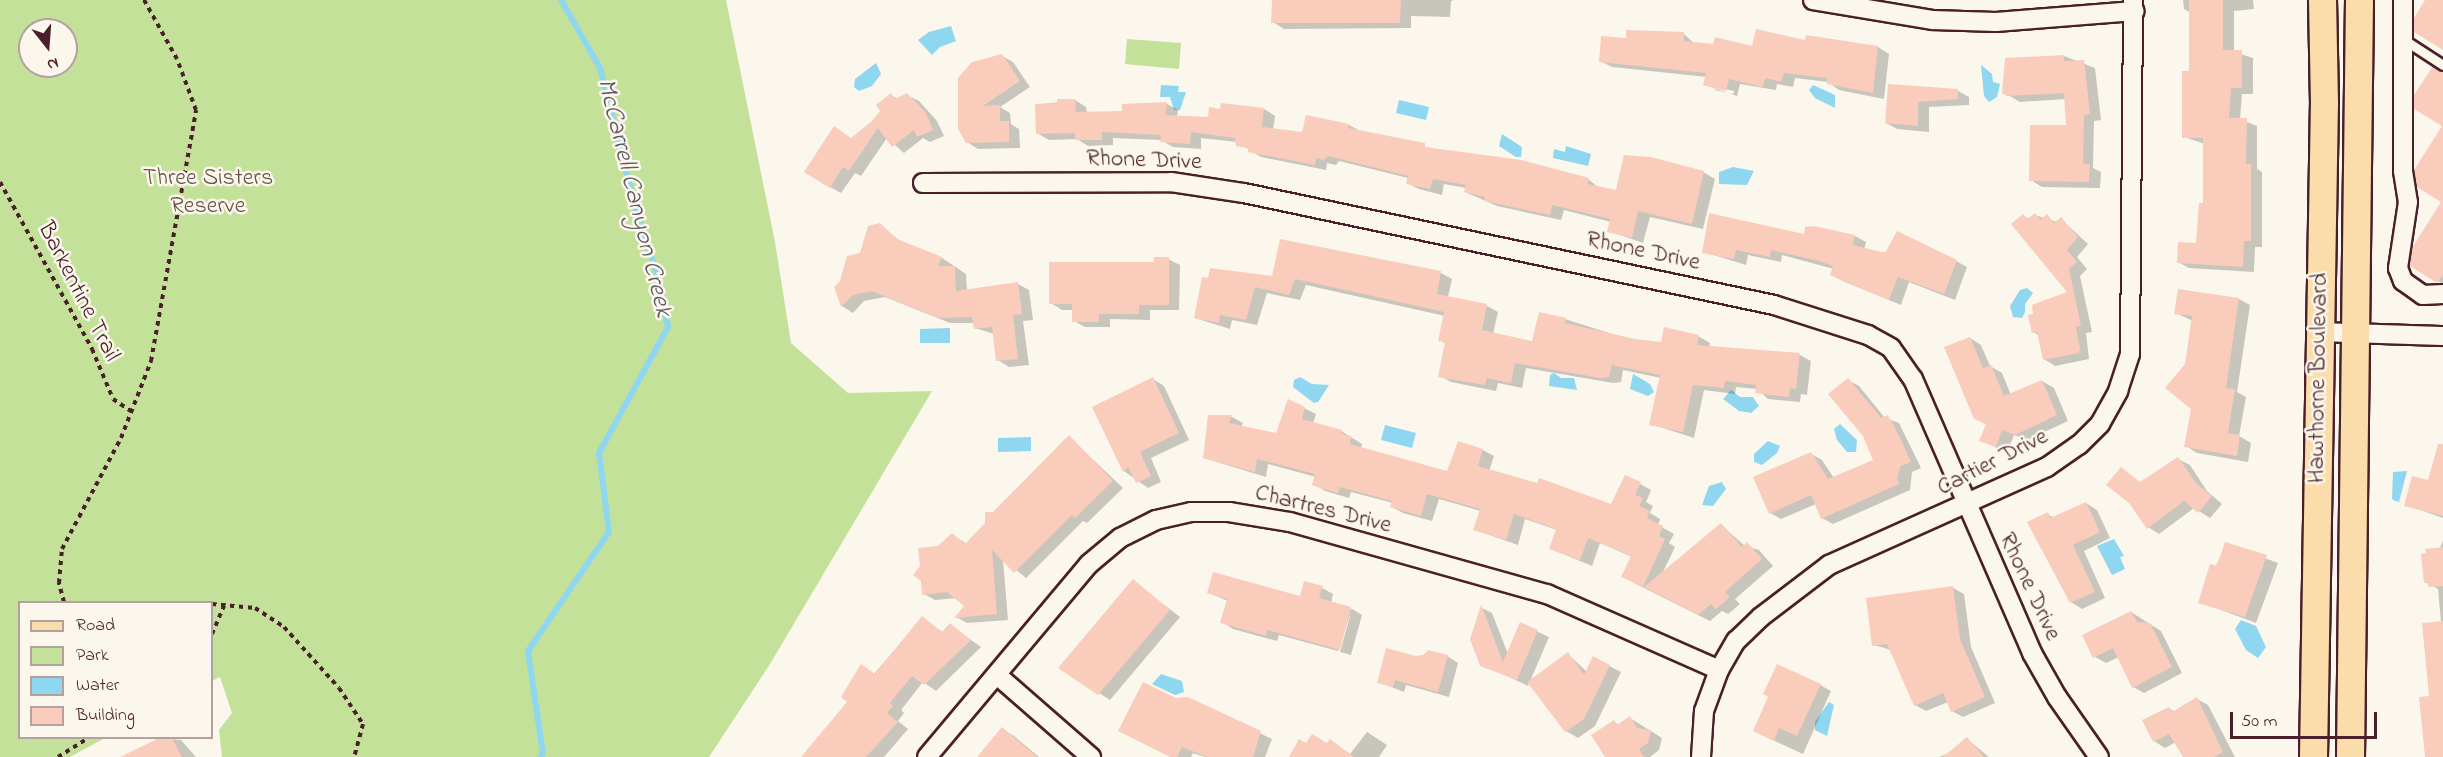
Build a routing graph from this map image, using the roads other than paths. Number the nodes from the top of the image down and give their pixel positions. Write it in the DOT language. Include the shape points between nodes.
graph roads {
  1 [pos="1813,0"];
  2 [pos="2322,0"];
  3 [pos="2358,0"];
  4 [pos="2403,0"];
  5 [pos="2134,5"];
  6 [pos="2406,41"];
  7 [pos="2443,65"];
  8 [pos="922,183"];
  9 [pos="2443,294"];
  10 [pos="2320,332"];
  11 [pos="2357,332"];
  12 [pos="2443,336"];
  13 [pos="1966,505"];
  14 [pos="1719,670"];
  15 [pos="997,675"];
  16 [pos="927,757"];
  17 [pos="1091,757"];
  18 [pos="1701,757"];
  19 [pos="2099,757"];
  20 [pos="2313,757"];
  21 [pos="2350,757"];
  1 -- 5 [label="street" via="1933,20 1996,22"];
  2 -- 10 [label="main road, Hawthorne Boulevard"];
  3 -- 11 [label="main road, Hawthorne Boulevard"];
  4 -- 6 [label="street"];
  5 -- 13 [label="street, Cartier Drive" via="2130,354 2118,391 2100,424 2079,445 2047,468"];
  6 -- 7 [label="lane"];
  6 -- 9 [label="street" via="2403,171 2408,201 2398,268 2403,281 2423,295"];
  8 -- 13 [label="street, Rhone Drive" via="1172,182 1244,193 1763,302 1839,323 1891,348 1913,379"];
  10 -- 11 [label="street"];
  10 -- 20 [label="main road, Hawthorne Boulevard"];
  11 -- 12 [label="street"];
  11 -- 21 [label="main road, Hawthorne Boulevard"];
  13 -- 14 [label="street, Cartier Drive" via="1829,565 1736,641"];
  13 -- 19 [label="street, Rhone Drive" via="2032,653"];
  14 -- 15 [label="street, Chartres Drive" via="1547,594 1290,522 1229,512 1191,512 1156,520 1120,537 1089,564"];
  14 -- 18 [label="street, Cartier Drive" via="1704,711"];
  15 -- 16 [label="street, Chartres Drive"];
  15 -- 17 [label="street"];
}
